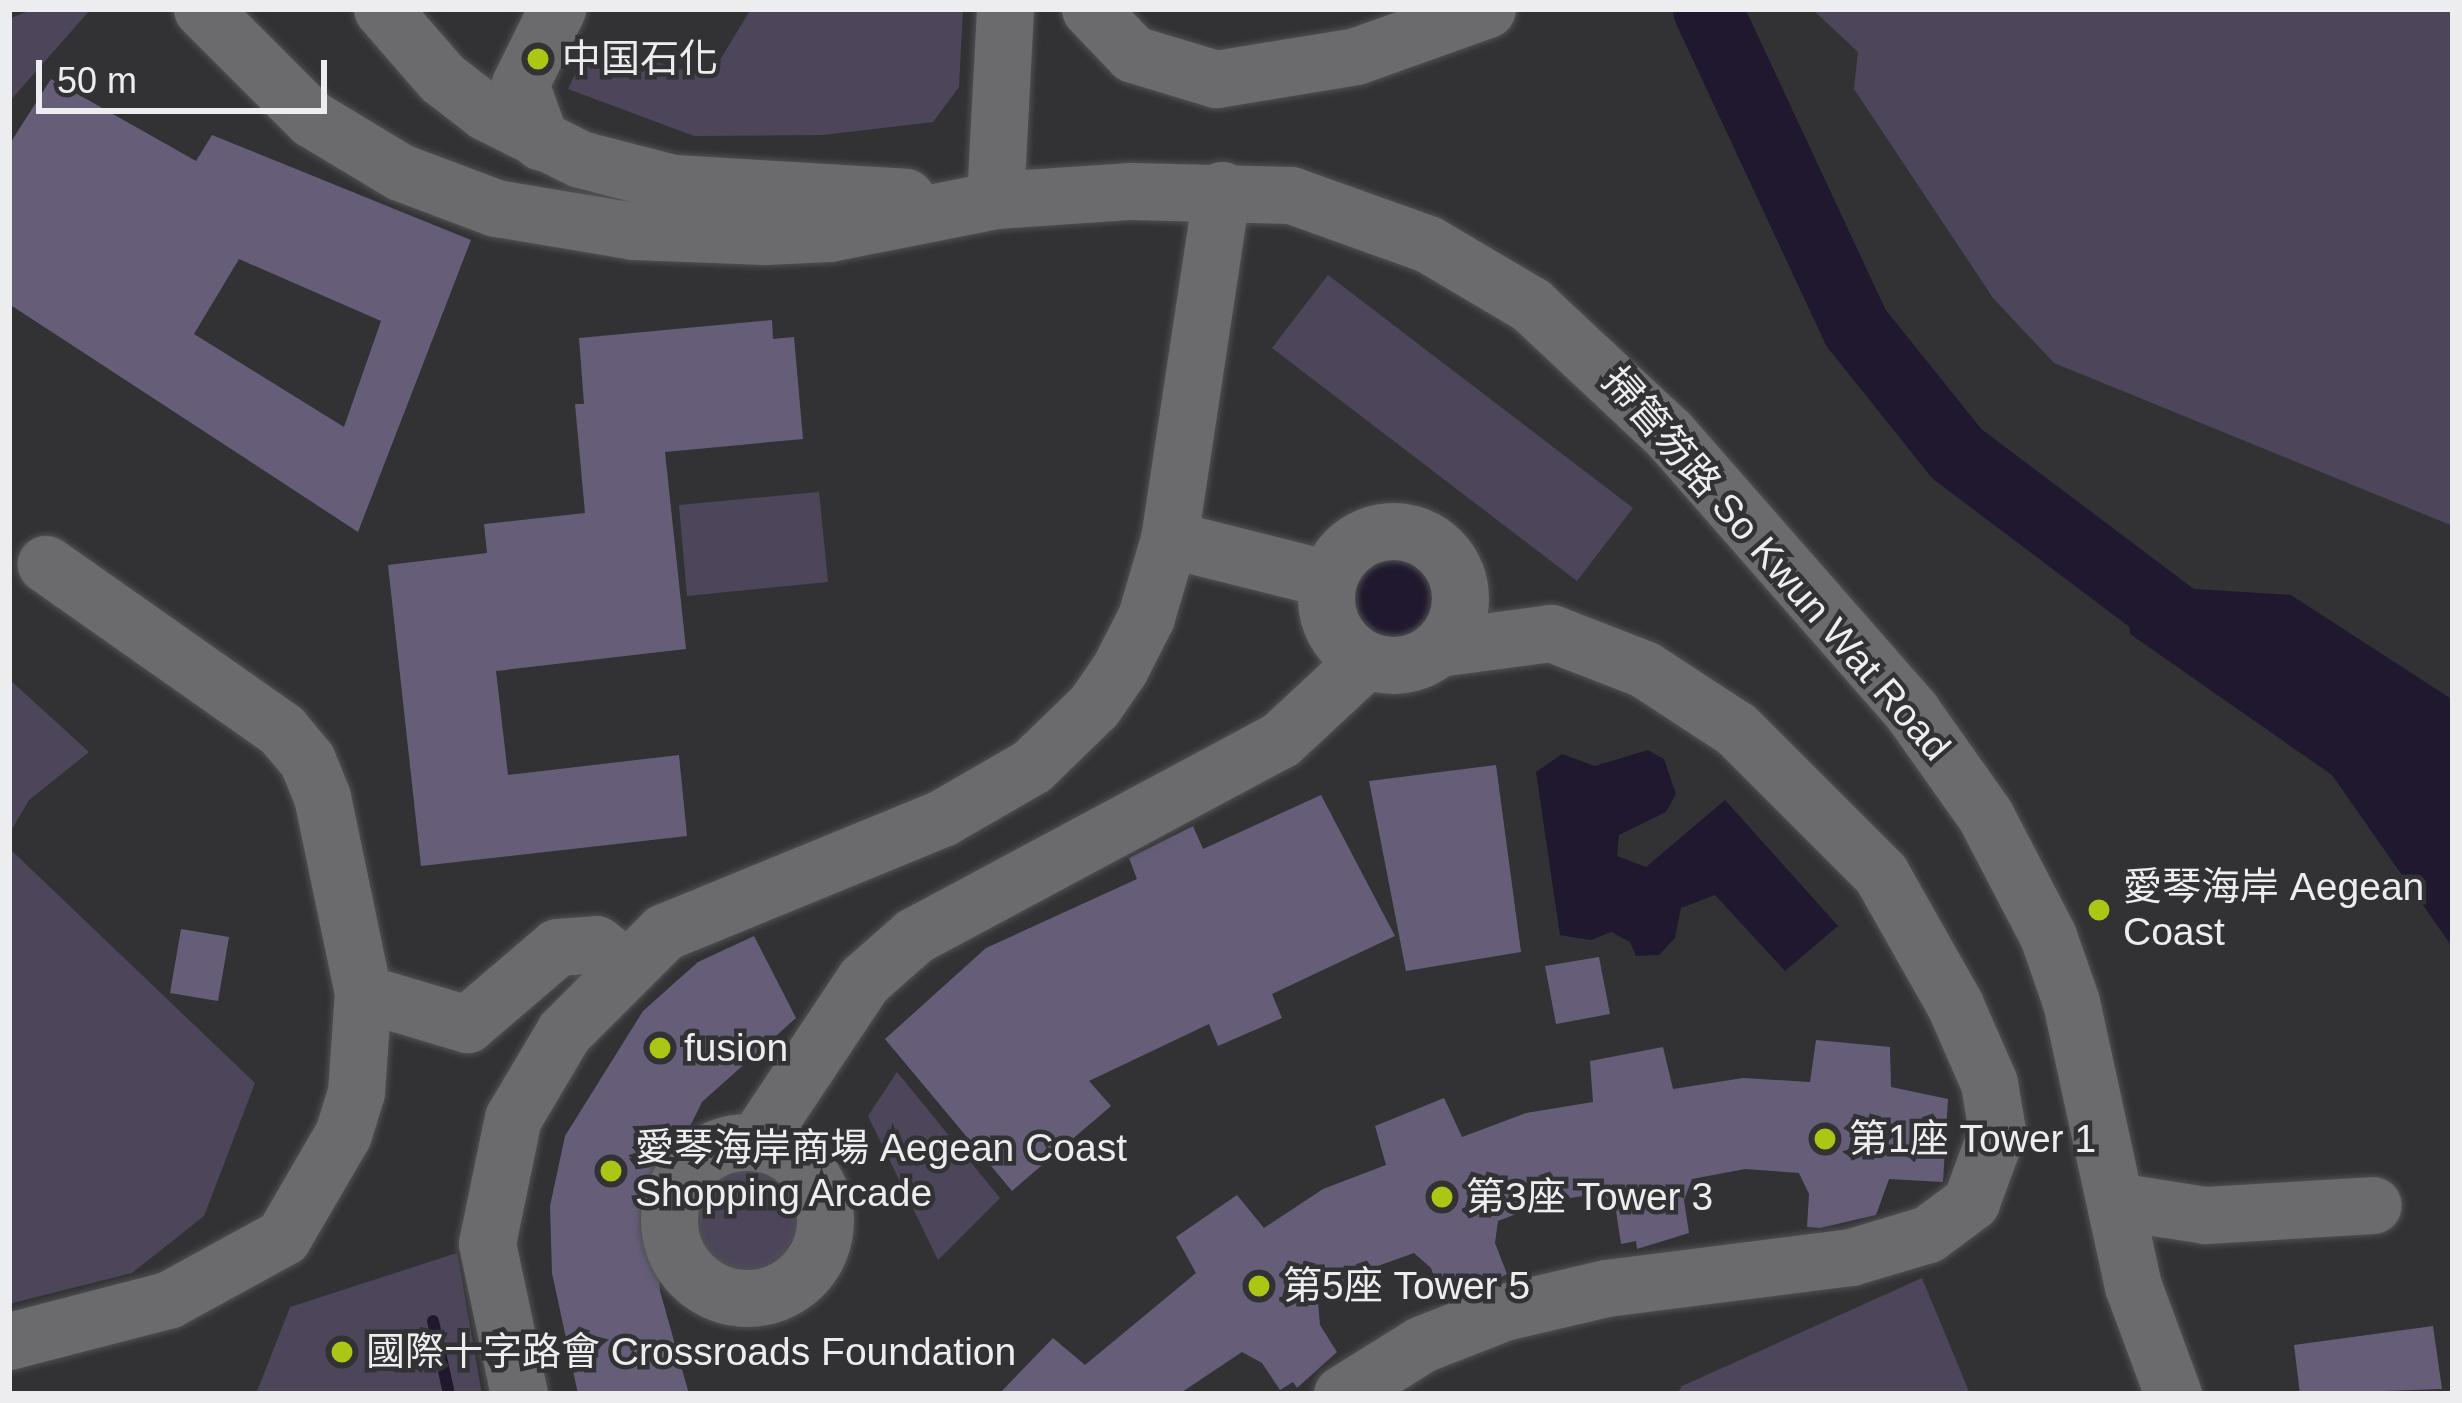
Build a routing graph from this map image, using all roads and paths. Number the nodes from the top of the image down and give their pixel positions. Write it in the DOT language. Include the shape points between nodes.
graph roads {
  1 [pos="202,9"];
  2 [pos="382,9"];
  3 [pos="556,9"];
  4 [pos="1005,9"];
  5 [pos="1090,9"];
  6 [pos="1487,9"];
  7 [pos="541,142"];
  8 [pos="1222,190"];
  9 [pos="986,201"];
  10 [pos="1169,539"];
  11 [pos="1446,556"];
  12 [pos="46,564"];
  13 [pos="1328,579"];
  14 [pos="1551,633"];
  15 [pos="1438,648"];
  16 [pos="1366,660"];
  17 [pos="624,967"];
  18 [pos="363,993"];
  19 [pos="756,1142"];
  20 [pos="2115,1201"];
  21 [pos="2373,1205"];
  22 [pos="9,1341"];
  23 [pos="519,1394"];
  24 [pos="1342,1394"];
  25 [pos="2173,1394"];
  1 -- 9 [label="street, 掃管笏路 So Kwun Wat Road" via="312,119 400,172 496,208 633,231 744,236 829,233"];
  2 -- 7 [label="street, 掃管笏路 So Kwun Wat Road" via="442,78"];
  3 -- 7 [label="street" via="520,84"];
  4 -- 9 [label="street"];
  5 -- 6 [label="street" via="1132,54 1216,79 1356,56"];
  7 -- 9 [label="street, 掃管笏路 So Kwun Wat Road" via="673,183"];
  8 -- 9 [label="street, 掃管笏路 So Kwun Wat Road"];
  8 -- 10 [label="street"];
  8 -- 20 [label="street, 掃管笏路 So Kwun Wat Road" via="1291,195 1348,212 1480,272 1577,342 1668,434 1912,712 1985,814 2048,936 2071,1002"];
  10 -- 13 [label="street"];
  10 -- 17 [label="street" via="1120,668 1032,766 942,818 721,903 664,932"];
  11 -- 13 [label="street" via="1391,530 1352,545"];
  11 -- 14 [label="street"];
  11 -- 15 [label="street" via="1459,614"];
  12 -- 18 [label="street" via="282,730 307,760"];
  13 -- 16 [label="street" via="1336,635"];
  14 -- 15 [label="street"];
  14 -- 24 [label="street" via="1644,669 1736,729 1868,858 1917,929 1989,1083 1997,1131 1992,1157 1964,1211 1928,1234 1851,1257 1606,1288 1504,1312 1422,1344"];
  15 -- 16 [label="street" via="1411,663"];
  16 -- 19 [label="street" via="1280,740 889,956 780,1096"];
  17 -- 18 [label="street" via="596,944 557,947 467,1024"];
  17 -- 23 [label="street" via="541,1070 513,1118 496,1179 487,1243"];
  18 -- 22 [label="street" via="356,1092 344,1134 283,1238 168,1300"];
  20 -- 21 [label="street" via="2205,1215"];
  20 -- 25 [label="street, 掃管笏路 So Kwun Wat Road" via="2133,1286"];
}
